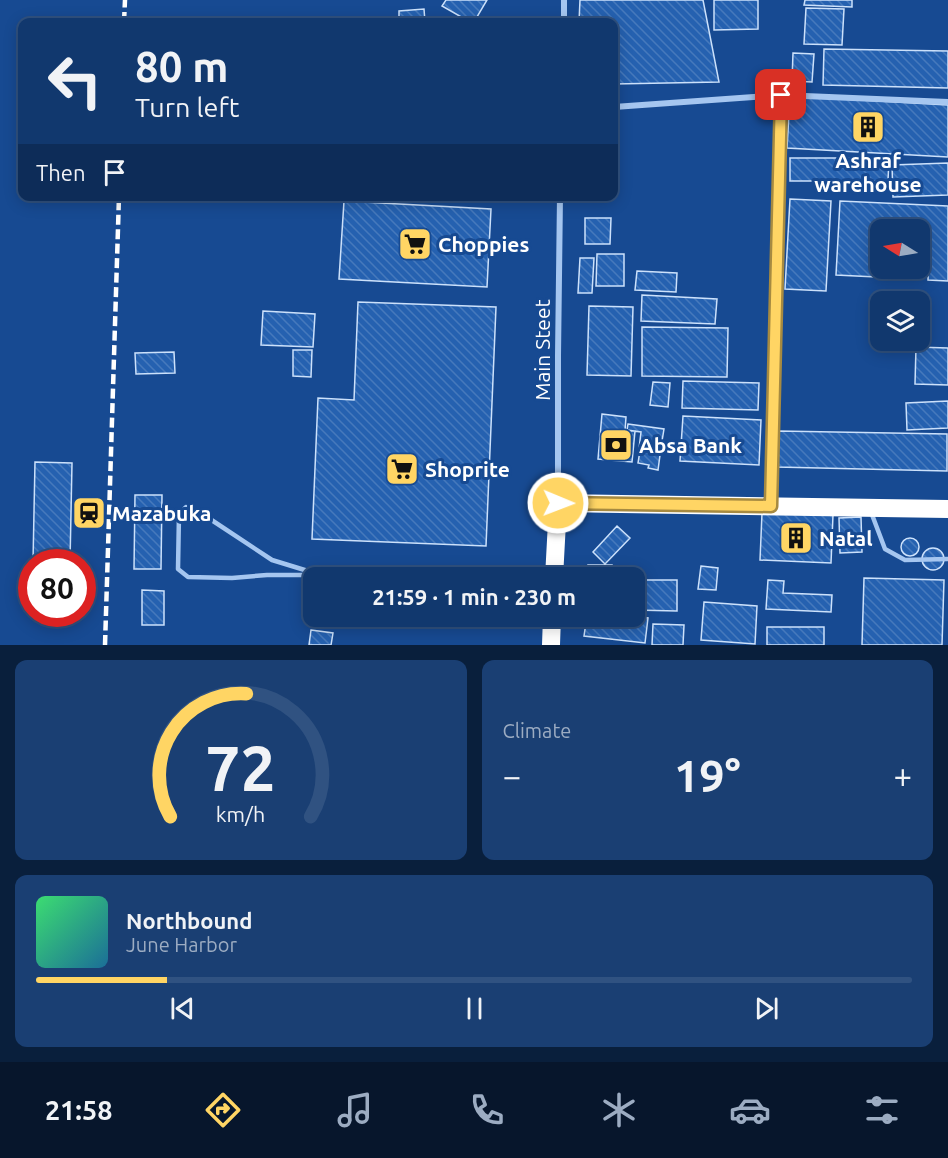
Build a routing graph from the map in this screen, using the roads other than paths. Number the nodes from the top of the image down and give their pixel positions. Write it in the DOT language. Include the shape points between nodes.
graph roads {
  1 [pos="564,0"];
  2 [pos="564,18"];
  3 [pos="781,95"];
  4 [pos="948,102"];
  5 [pos="618,107"];
  6 [pos="560,201"];
  7 [pos="558,503"];
  8 [pos="771,506"];
  9 [pos="870,508"];
  10 [pos="948,509"];
  11 [pos="948,559"];
  12 [pos="555,567"];
  13 [pos="321,575"];
  14 [pos="552,627"];
  15 [pos="551,645"];
  1 -- 2 [label="street"];
  3 -- 4 [label="street"];
  3 -- 5 [label="street"];
  3 -- 8 [label="street"];
  6 -- 7 [label="street, Main Steet"];
  7 -- 8 [label="highway"];
  7 -- 12 [label="highway"];
  8 -- 9 [label="highway"];
  9 -- 10 [label="highway"];
  9 -- 11 [label="lane" via="885,549 905,560"];
  13 -- 13 [label="lane" via="188,577 178,569 179,514 186,507 272,560"];
  14 -- 15 [label="highway"];
}
